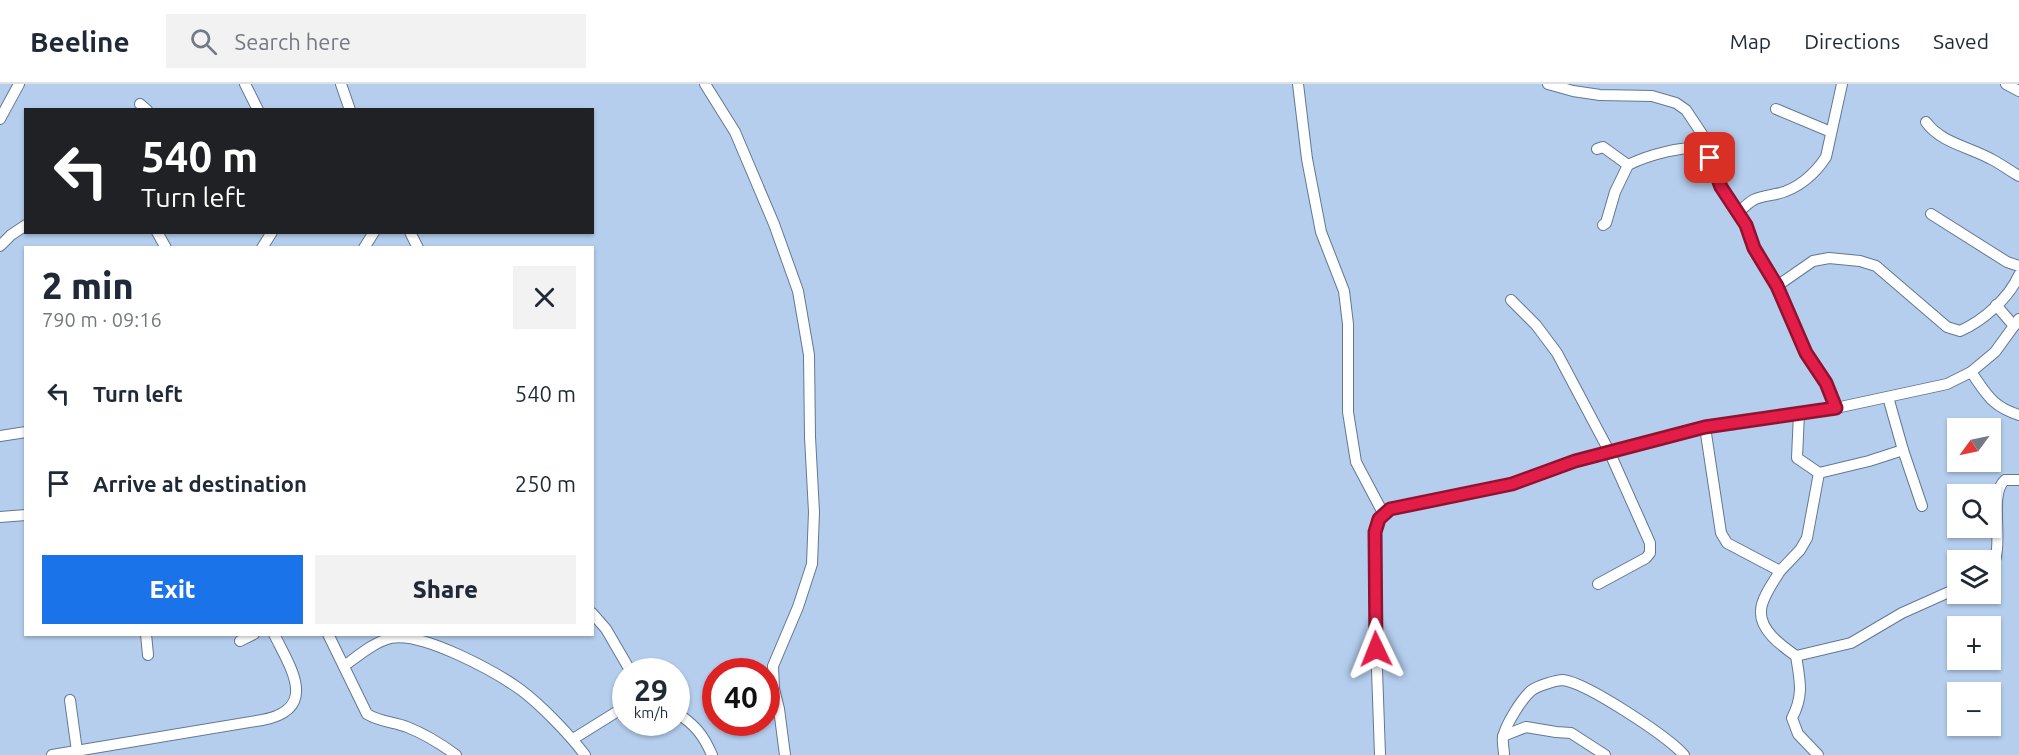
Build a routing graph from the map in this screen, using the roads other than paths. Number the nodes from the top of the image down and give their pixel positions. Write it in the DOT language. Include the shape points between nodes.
graph roads {
  1 [pos="19,84"];
  2 [pos="245,84"];
  3 [pos="341,84"];
  4 [pos="705,84"];
  5 [pos="1298,84"];
  6 [pos="1548,84"];
  7 [pos="1842,84"];
  8 [pos="2006,84"];
  9 [pos="2019,91"];
  10 [pos="257,108"];
  11 [pos="349,108"];
  12 [pos="1776,109"];
  13 [pos="0,119"];
  14 [pos="1926,122"];
  15 [pos="1831,132"];
  16 [pos="1597,149"];
  17 [pos="1707,150"];
  18 [pos="1628,165"];
  19 [pos="2019,176"];
  20 [pos="1739,212"];
  21 [pos="1931,214"];
  22 [pos="1603,225"];
  23 [pos="24,226"];
  24 [pos="0,246"];
  25 [pos="2019,267"];
  26 [pos="2019,275"];
  27 [pos="1777,286"];
  28 [pos="1511,300"];
  29 [pos="1996,305"];
  30 [pos="2017,322"];
  31 [pos="1971,372"];
  32 [pos="1888,398"];
  33 [pos="1836,408"];
  34 [pos="1799,413"];
  35 [pos="2019,415"];
  36 [pos="1705,427"];
  37 [pos="24,432"];
  38 [pos="0,435"];
  39 [pos="1903,450"];
  40 [pos="1609,451"];
  41 [pos="1819,473"];
  42 [pos="2019,480"];
  43 [pos="1922,506"];
  44 [pos="1383,513"];
  45 [pos="24,515"];
  46 [pos="0,517"];
  47 [pos="1998,550"];
  48 [pos="1780,572"];
  49 [pos="1598,584"];
  50 [pos="1947,593"];
  51 [pos="594,615"];
  52 [pos="146,636"];
  53 [pos="250,636"];
  54 [pos="275,636"];
  55 [pos="329,636"];
  56 [pos="240,641"];
  57 [pos="148,655"];
  58 [pos="1796,656"];
  59 [pos="623,658"];
  60 [pos="344,666"];
  61 [pos="70,700"];
  62 [pos="612,715"];
  63 [pos="690,722"];
  64 [pos="1503,736"];
  65 [pos="573,739"];
  66 [pos="78,751"];
  67 [pos="52,755"];
  68 [pos="456,755"];
  69 [pos="585,755"];
  70 [pos="712,755"];
  71 [pos="785,755"];
  72 [pos="1380,755"];
  73 [pos="1504,755"];
  74 [pos="1605,755"];
  75 [pos="1684,755"];
  76 [pos="1818,755"];
  1 -- 13 [label="street"];
  2 -- 10 [label="street"];
  3 -- 11 [label="street"];
  4 -- 71 [label="street" via="735,132 774,225 798,291 809,355 812,564 773,666"];
  5 -- 44 [label="street" via="1321,232 1344,291 1348,412 1356,462"];
  6 -- 17 [label="street" via="1600,95 1652,96 1676,103 1686,110 1702,134"];
  7 -- 15 [label="street"];
  8 -- 9 [label="street"];
  12 -- 15 [label="street"];
  14 -- 19 [label="street" via="1941,137 1992,159"];
  15 -- 20 [label="street" via="1826,157 1811,176 1789,190 1751,201"];
  16 -- 18 [label="street" via="1603,147"];
  17 -- 18 [label="street" via="1686,148"];
  17 -- 20 [label="street" via="1721,187"];
  18 -- 22 [label="street"];
  20 -- 27 [label="street" via="1754,248"];
  21 -- 25 [label="street"];
  23 -- 24 [label="street"];
  26 -- 29 [label="street"];
  27 -- 29 [label="street" via="1813,261 1846,258 1876,266 1947,327 1960,331 1972,326"];
  27 -- 33 [label="street" via="1806,353 1826,383"];
  28 -- 40 [label="street" via="1557,353"];
  29 -- 30 [label="street"];
  30 -- 31 [label="street" via="1995,352"];
  31 -- 32 [label="street" via="1947,384"];
  31 -- 35 [label="street" via="2001,409"];
  32 -- 33 [label="street"];
  32 -- 39 [label="street"];
  33 -- 34 [label="street"];
  34 -- 36 [label="street"];
  34 -- 41 [label="street" via="1797,458"];
  36 -- 40 [label="street"];
  36 -- 48 [label="street" via="1721,533 1727,543"];
  37 -- 38 [label="street"];
  39 -- 41 [label="street"];
  39 -- 43 [label="street"];
  40 -- 44 [label="street" via="1512,484"];
  40 -- 49 [label="street" via="1651,550 1646,558"];
  41 -- 48 [label="street" via="1807,538"];
  42 -- 47 [label="street" via="2009,479 2000,484"];
  44 -- 72 [label="street" via="1375,532 1374,585"];
  45 -- 46 [label="street"];
  48 -- 58 [label="street" via="1761,610 1765,626 1776,641"];
  50 -- 58 [label="street" via="1902,613 1851,643"];
  51 -- 59 [label="street"];
  52 -- 57 [label="street"];
  53 -- 56 [label="street"];
  54 -- 66 [label="street" via="295,676 294,701 280,715"];
  55 -- 60 [label="street"];
  58 -- 76 [label="street" via="1801,691 1792,718 1798,734"];
  60 -- 65 [label="street" via="393,637 429,643 492,672 523,692"];
  60 -- 68 [label="street" via="367,714 407,727"];
  61 -- 66 [label="street"];
  62 -- 65 [label="street"];
  63 -- 70 [label="street"];
  64 -- 73 [label="street"];
  64 -- 74 [label="street" via="1526,727 1572,733"];
  64 -- 75 [label="street" via="1511,717 1533,689 1562,680 1645,723"];
  65 -- 69 [label="street"];
  66 -- 67 [label="street"];
}
